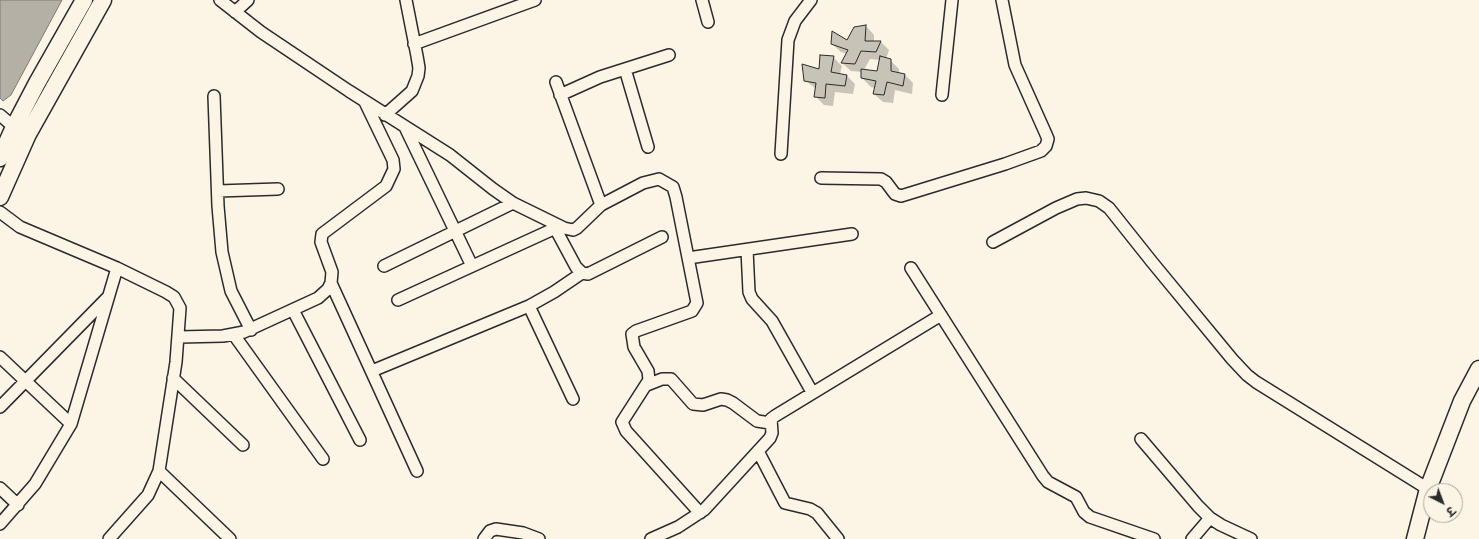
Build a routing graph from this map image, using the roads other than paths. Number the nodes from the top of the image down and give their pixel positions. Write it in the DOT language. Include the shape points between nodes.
graph roads {
  1 [pos="84,0"];
  2 [pos="103,0"];
  3 [pos="220,0"];
  4 [pos="248,0"];
  5 [pos="406,0"];
  6 [pos="535,0"];
  7 [pos="702,0"];
  8 [pos="811,0"];
  9 [pos="952,0"];
  10 [pos="1002,0"];
  11 [pos="235,12"];
  12 [pos="708,22"];
  13 [pos="414,44"];
  14 [pos="669,54"];
  15 [pos="625,69"];
  16 [pos="556,82"];
  17 [pos="560,94"];
  18 [pos="942,95"];
  19 [pos="214,96"];
  20 [pos="365,102"];
  21 [pos="385,114"];
  22 [pos="0,115"];
  23 [pos="405,127"];
  24 [pos="14,128"];
  25 [pos="648,147"];
  26 [pos="781,154"];
  27 [pos="0,158"];
  28 [pos="822,178"];
  29 [pos="278,189"];
  30 [pos="218,191"];
  31 [pos="0,197"];
  32 [pos="513,203"];
  33 [pos="601,205"];
  34 [pos="0,212"];
  35 [pos="557,227"];
  36 [pos="455,231"];
  37 [pos="852,234"];
  38 [pos="662,237"];
  39 [pos="993,242"];
  40 [pos="746,250"];
  41 [pos="688,258"];
  42 [pos="384,266"];
  43 [pos="472,266"];
  44 [pos="117,268"];
  45 [pos="911,268"];
  46 [pos="582,273"];
  47 [pos="331,283"];
  48 [pos="110,295"];
  49 [pos="398,300"];
  50 [pos="529,306"];
  51 [pos="293,310"];
  52 [pos="940,315"];
  53 [pos="251,330"];
  54 [pos="234,335"];
  55 [pos="179,337"];
  56 [pos="0,357"];
  57 [pos="1479,369"];
  58 [pos="372,371"];
  59 [pos="174,378"];
  60 [pos="25,381"];
  61 [pos="647,385"];
  62 [pos="812,392"];
  63 [pos="574,399"];
  64 [pos="0,407"];
  65 [pos="770,423"];
  66 [pos="71,424"];
  67 [pos="360,440"];
  68 [pos="1141,440"];
  69 [pos="243,445"];
  70 [pos="758,451"];
  71 [pos="323,459"];
  72 [pos="159,470"];
  73 [pos="417,471"];
  74 [pos="1430,483"];
  75 [pos="1423,486"];
  76 [pos="0,488"];
  77 [pos="18,505"];
  78 [pos="1423,508"];
  79 [pos="700,512"];
  80 [pos="1210,518"];
  81 [pos="0,524"];
  82 [pos="109,539"];
  83 [pos="230,539"];
  84 [pos="484,539"];
  85 [pos="539,539"];
  86 [pos="651,539"];
  87 [pos="838,539"];
  88 [pos="1154,539"];
  89 [pos="1192,539"];
  90 [pos="1251,539"];
  91 [pos="1415,539"];
  1 -- 24 [label="street"];
  2 -- 31 [label="street" via="28,134"];
  3 -- 11 [label="street"];
  4 -- 11 [label="street"];
  5 -- 13 [label="street"];
  6 -- 13 [label="street"];
  7 -- 12 [label="street"];
  8 -- 26 [label="street" via="795,21 788,40"];
  9 -- 18 [label="street"];
  10 -- 28 [label="street" via="1015,65 1048,139 1041,151 901,196 895,194 881,179"];
  11 -- 20 [label="street"];
  13 -- 21 [label="street" via="419,68 416,85 406,98"];
  14 -- 15 [label="street"];
  15 -- 17 [label="street"];
  15 -- 25 [label="street"];
  16 -- 17 [label="street"];
  17 -- 33 [label="street"];
  19 -- 30 [label="street"];
  20 -- 21 [label="street"];
  20 -- 47 [label="street" via="393,160 394,169 386,186 322,234 321,242 332,272"];
  21 -- 23 [label="street"];
  22 -- 24 [label="street"];
  23 -- 32 [label="street" via="450,155 478,179"];
  23 -- 36 [label="street"];
  24 -- 27 [label="street"];
  29 -- 30 [label="street"];
  30 -- 53 [label="street" via="222,252 228,283"];
  32 -- 35 [label="street"];
  32 -- 36 [label="street"];
  33 -- 35 [label="street" via="573,230"];
  33 -- 41 [label="street" via="643,182 659,179 667,182 673,187 676,197"];
  34 -- 44 [label="street" via="20,227"];
  35 -- 43 [label="street"];
  35 -- 46 [label="street" via="576,267"];
  36 -- 42 [label="street"];
  36 -- 43 [label="street"];
  37 -- 40 [label="street"];
  38 -- 46 [label="street" via="594,273"];
  39 -- 75 [label="street" via="1077,199 1099,201 1109,208 1247,375"];
  40 -- 41 [label="street"];
  40 -- 62 [label="street" via="749,292 752,299 772,321"];
  41 -- 61 [label="street" via="697,303 695,308 686,314 632,334 634,347 650,376"];
  43 -- 49 [label="street"];
  44 -- 48 [label="street"];
  44 -- 55 [label="street" via="174,297 180,308"];
  45 -- 52 [label="street"];
  46 -- 50 [label="street"];
  47 -- 51 [label="street" via="324,294"];
  47 -- 58 [label="street"];
  48 -- 60 [label="street"];
  48 -- 66 [label="street"];
  50 -- 58 [label="street"];
  50 -- 63 [label="street"];
  51 -- 53 [label="street"];
  51 -- 67 [label="street"];
  52 -- 62 [label="street"];
  52 -- 88 [label="street" via="1048,482 1076,497 1084,512 1090,517"];
  53 -- 54 [label="street"];
  54 -- 55 [label="street"];
  54 -- 71 [label="street"];
  55 -- 59 [label="street"];
  56 -- 60 [label="street"];
  57 -- 74 [label="street" via="1462,401"];
  58 -- 73 [label="street"];
  59 -- 69 [label="street"];
  59 -- 72 [label="street"];
  60 -- 64 [label="street"];
  60 -- 66 [label="street"];
  61 -- 65 [label="street" via="662,379 671,379 693,404 703,405 721,399 727,400 757,421"];
  61 -- 79 [label="street" via="626,414 623,426"];
  62 -- 65 [label="street" via="775,416"];
  65 -- 70 [label="street" via="772,433"];
  66 -- 77 [label="street"];
  68 -- 80 [label="street"];
  70 -- 79 [label="street"];
  70 -- 87 [label="street" via="785,502 817,513"];
  72 -- 82 [label="street" via="148,495"];
  72 -- 83 [label="street"];
  76 -- 77 [label="street"];
  77 -- 81 [label="street"];
  78 -- 91 [label="street"];
  79 -- 86 [label="street" via="678,527"];
  80 -- 89 [label="street"];
  80 -- 90 [label="street"];
  84 -- 85 [label="street" via="496,528"];
}
